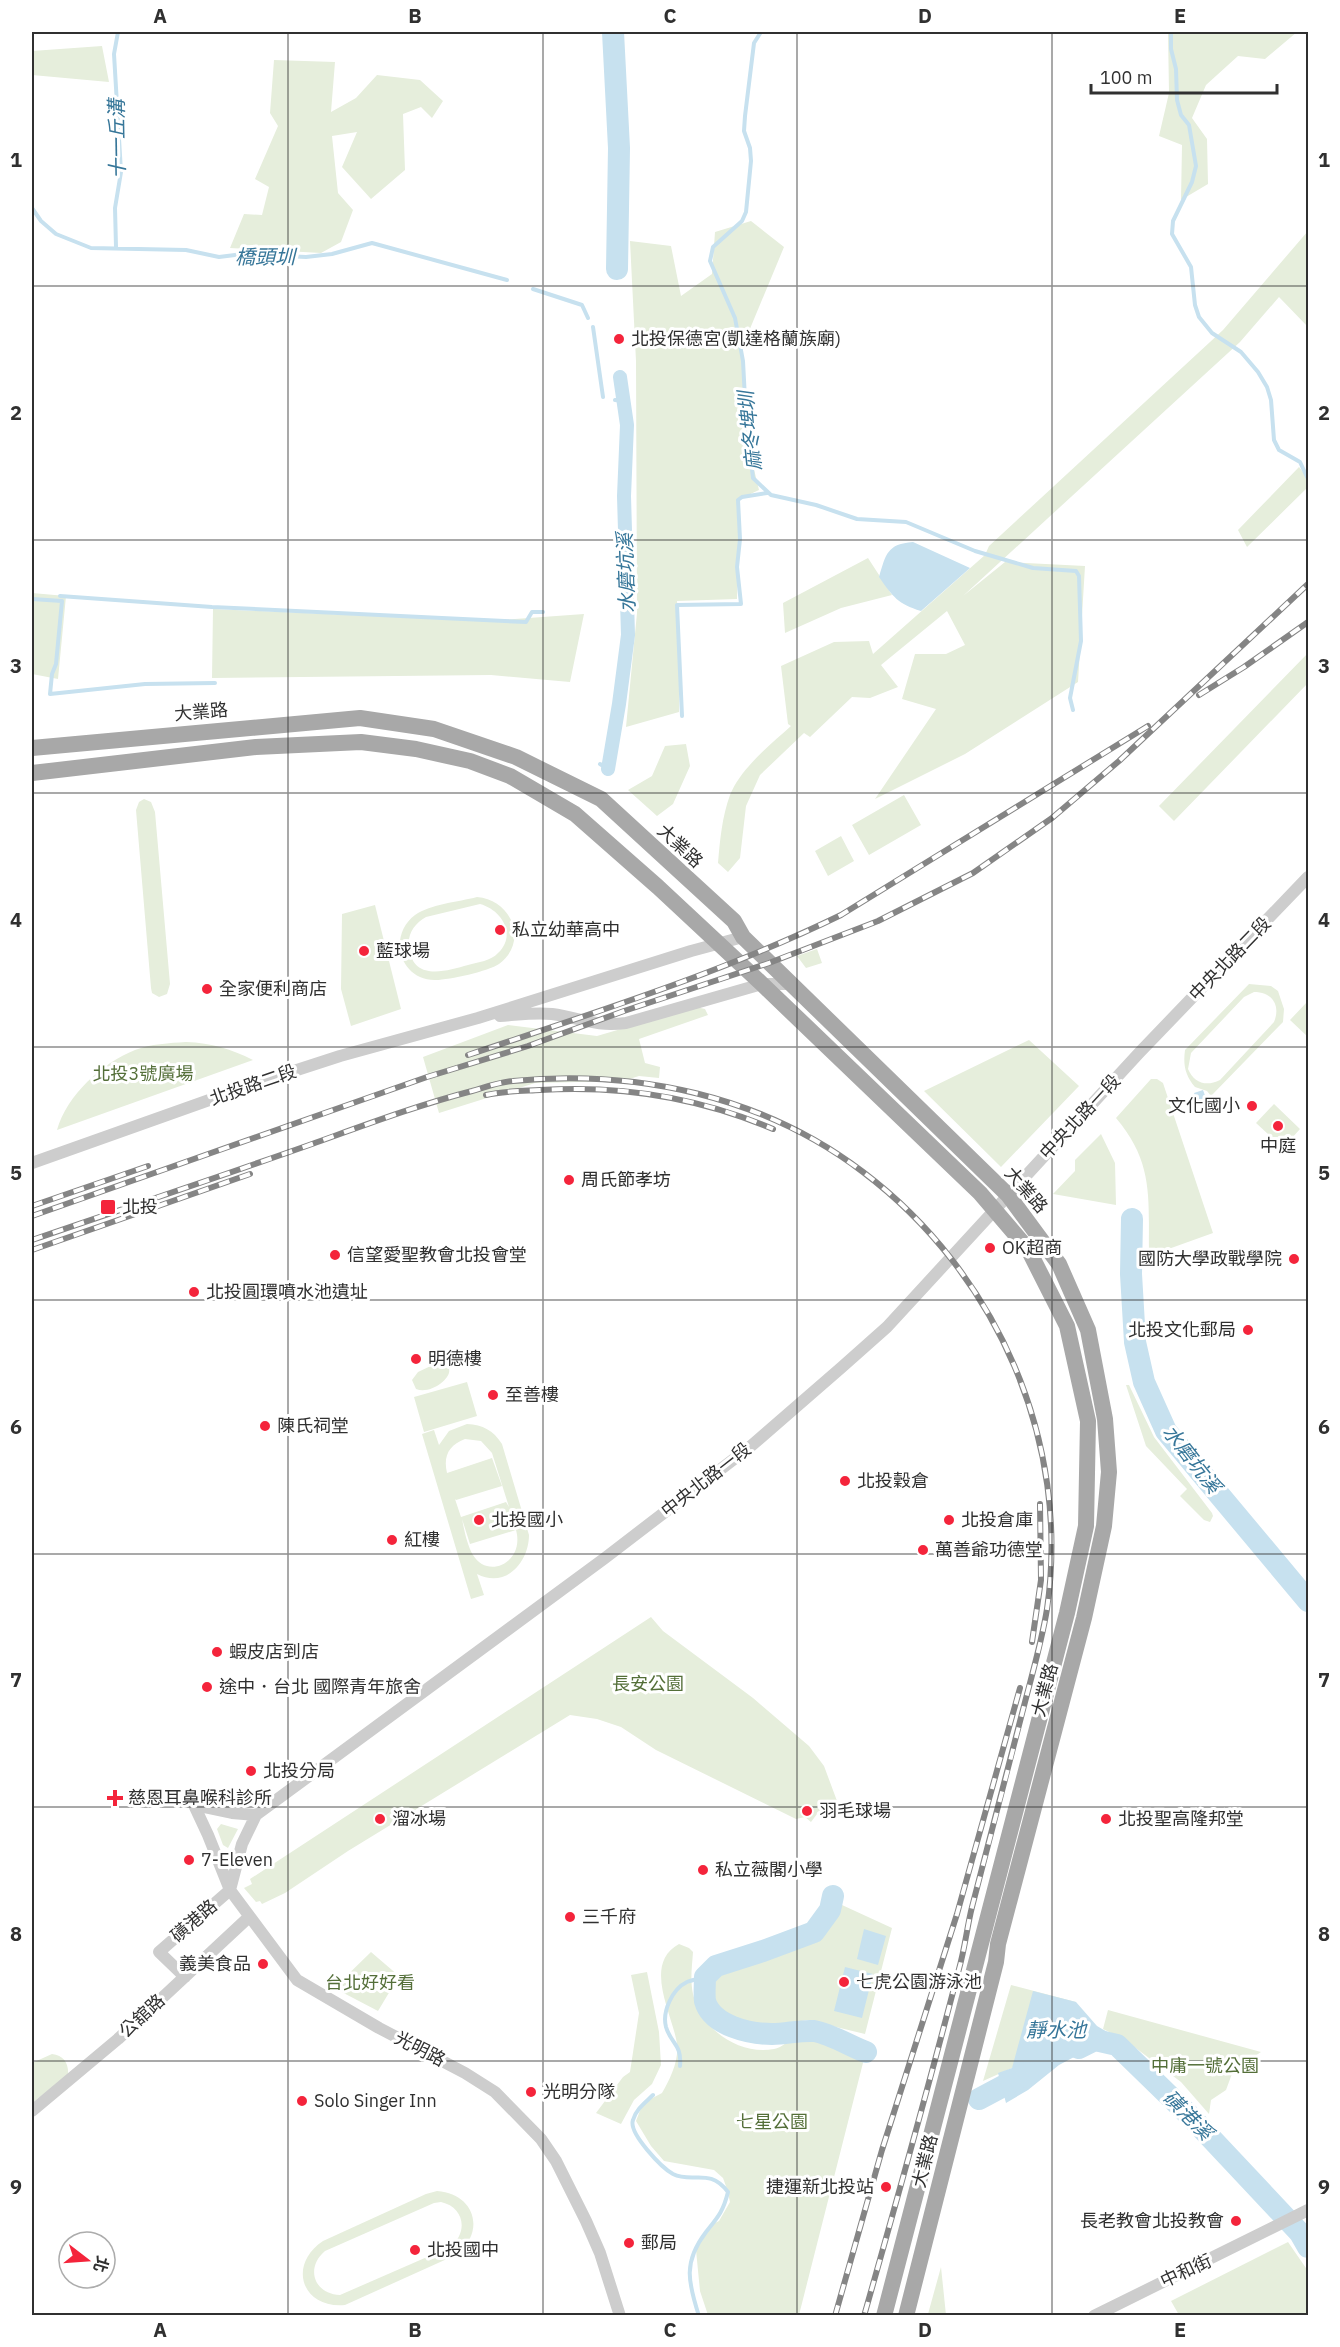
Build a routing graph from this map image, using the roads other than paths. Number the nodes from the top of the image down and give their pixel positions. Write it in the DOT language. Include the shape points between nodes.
graph roads {
  1 [pos="32,748"];
  2 [pos="32,773"];
  3 [pos="1308,877"];
  4 [pos="743,937"];
  5 [pos="719,943"];
  6 [pos="762,984"];
  7 [pos="794,984"];
  8 [pos="478,1018"];
  9 [pos="1150,1042"];
  10 [pos="32,1163"];
  11 [pos="1008,1195"];
  12 [pos="995,1210"];
  13 [pos="256,1815"];
  14 [pos="230,1890"];
  15 [pos="249,1917"];
  16 [pos="185,1977"];
  17 [pos="32,2111"];
  18 [pos="1305,2212"];
  19 [pos="620,2316"];
  20 [pos="884,2316"];
  21 [pos="906,2316"];
  22 [pos="1094,2316"];
  1 -- 4 [label="main road, 大業路" via="360,718 434,729 516,757 601,799 734,921"];
  2 -- 5 [label="main road, 大業路" via="256,747 361,742 470,761 510,776 575,814"];
  3 -- 9 [label="street, 中央北路二段"];
  4 -- 5 [label="street"];
  4 -- 7 [label="main road, 大業路"];
  5 -- 6 [label="main road, 大業路"];
  5 -- 8 [label="street"];
  6 -- 7 [label="street"];
  6 -- 8 [label="street" via="605,1026 554,1014"];
  6 -- 12 [label="main road, 大業路"];
  7 -- 11 [label="main road, 大業路"];
  8 -- 10 [label="street, 北投路二段" via="289,1072"];
  9 -- 11 [label="street, 中央北路一段"];
  11 -- 12 [label="street, 中央北路一段"];
  11 -- 21 [label="main road, 大業路" via="1059,1264 1088,1330 1105,1419 1109,1472 1104,1526 1084,1618"];
  12 -- 13 [label="street, 中央北路一段" via="887,1327 752,1446"];
  12 -- 20 [label="main road, 大業路" via="1028,1249 1067,1326 1088,1420 1086,1526 1067,1613"];
  13 -- 14 [label="street" via="242,1844"];
  13 -- 14 [label="street, 光明路" via="194,1805"];
  14 -- 15 [label="street, 光明路"];
  14 -- 16 [label="street, 磺港路" via="159,1952"];
  15 -- 16 [label="street, 公舘路"];
  15 -- 19 [label="street, 光明路" via="297,1980 495,2091 527,2124 556,2161 586,2221"];
  16 -- 17 [label="street, 公舘路"];
  18 -- 22 [label="street, 中和街"];
}
